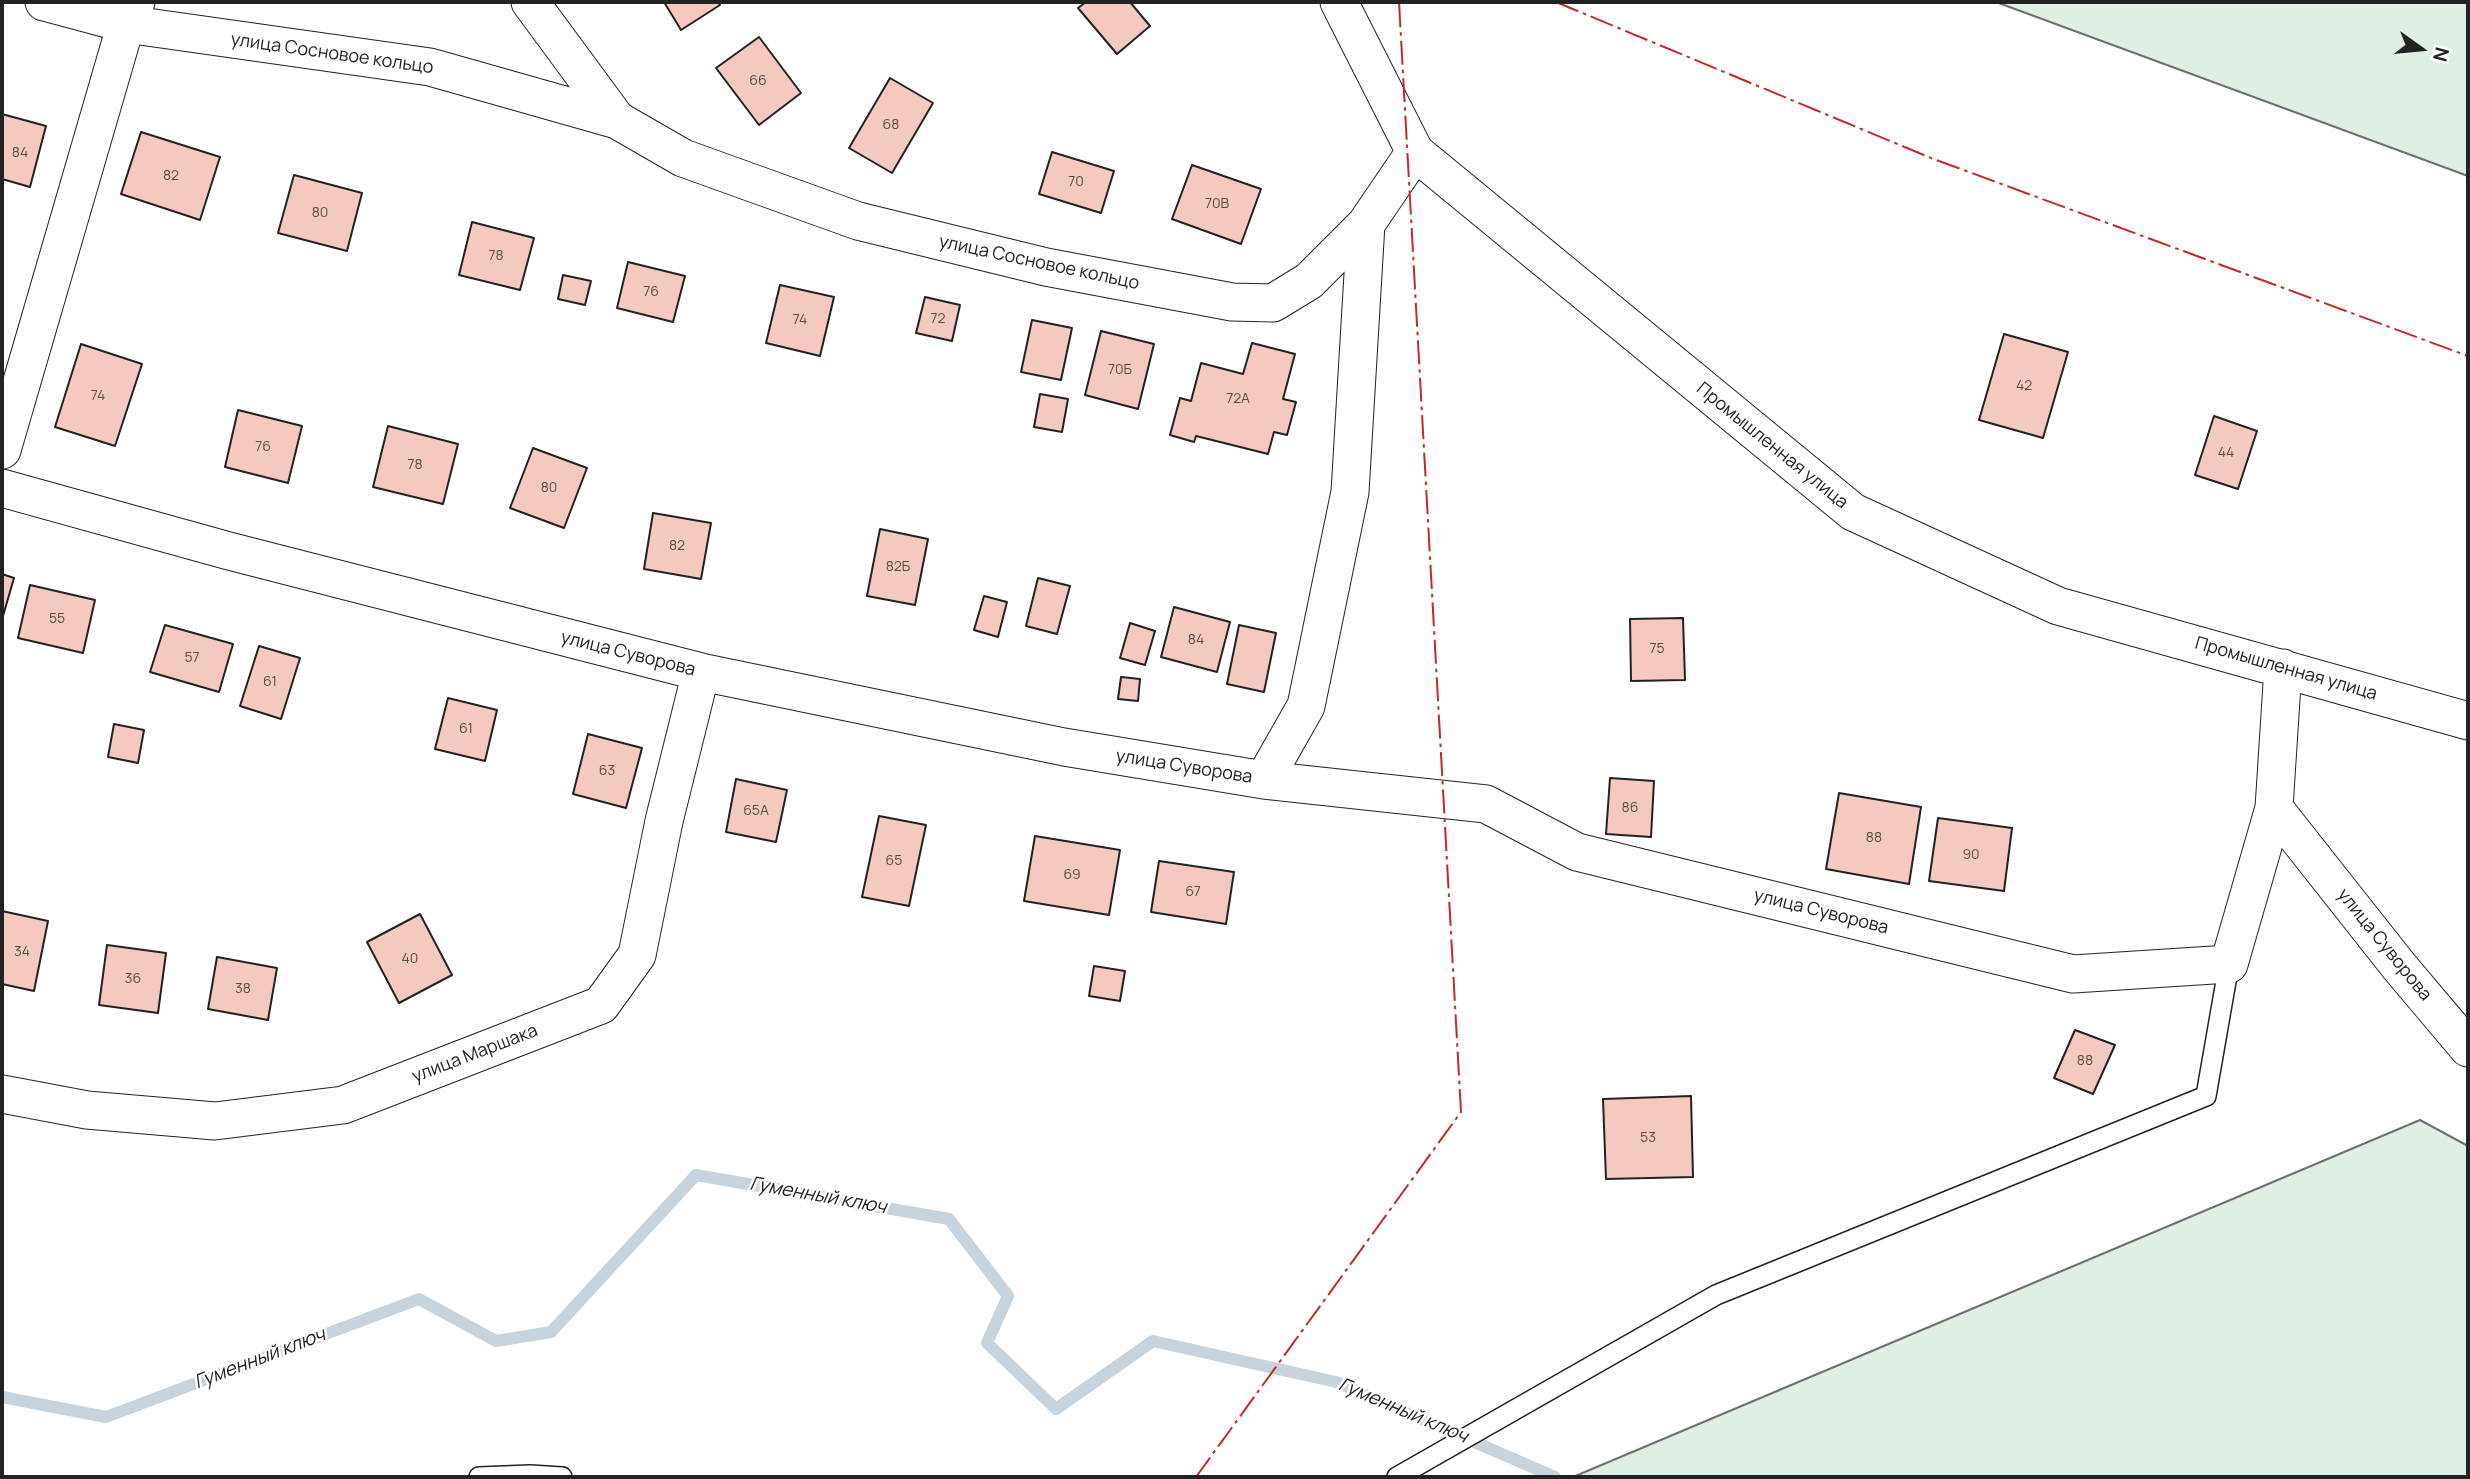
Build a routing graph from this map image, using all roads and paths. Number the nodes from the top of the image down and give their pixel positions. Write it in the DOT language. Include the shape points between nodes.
graph roads {
  1 [pos="44,2"];
  2 [pos="530,2"];
  3 [pos="1339,2"];
  4 [pos="131,13"];
  5 [pos="617,120"];
  6 [pos="1415,152"];
  7 [pos="1367,224"];
  8 [pos="2,450"];
  9 [pos="2,488"];
  10 [pos="2283,668"];
  11 [pos="701,672"];
  12 [pos="2468,721"];
  13 [pos="1264,780"];
  14 [pos="2274,808"];
  15 [pos="2229,964"];
  16 [pos="2468,1048"];
  17 [pos="2,1094"];
  18 [pos="479,1477"];
  19 [pos="562,1477"];
  20 [pos="1397,1477"];
  1 -- 4 [label="street, улица Сосновое кольцо"];
  2 -- 5 [label="street, улица Сосновое кольцо"];
  3 -- 6 [label="street, Промышленная улица"];
  4 -- 5 [label="street, улица Сосновое кольцо" via="430,67"];
  4 -- 8 [label="street"];
  5 -- 7 [label="street, улица Сосновое кольцо" via="684,158 858,221 1046,267 1232,302 1273,303 1309,281"];
  6 -- 7 [label="street, улица Сосновое кольцо"];
  6 -- 10 [label="street, Промышленная улица" via="1853,512 2058,606"];
  7 -- 13 [label="street, улица Суворова" via="1350,492 1307,706"];
  9 -- 11 [label="street, улица Суворова"];
  10 -- 12 [label="street, Промышленная улица"];
  10 -- 14 [label="street"];
  11 -- 13 [label="street, улица Суворова" via="1064,747"];
  11 -- 17 [label="street, улица Маршака" via="637,955 601,1005 343,1105 215,1121 87,1110"];
  13 -- 15 [label="street, улица Суворова" via="1486,804 1577,852 2073,974"];
  14 -- 15 [label="street"];
  14 -- 16 [label="street, улица Суворова"];
  15 -- 20 [label="lane" via="2206,1096 1716,1295"];
  18 -- 19 [label="lane"];
}
